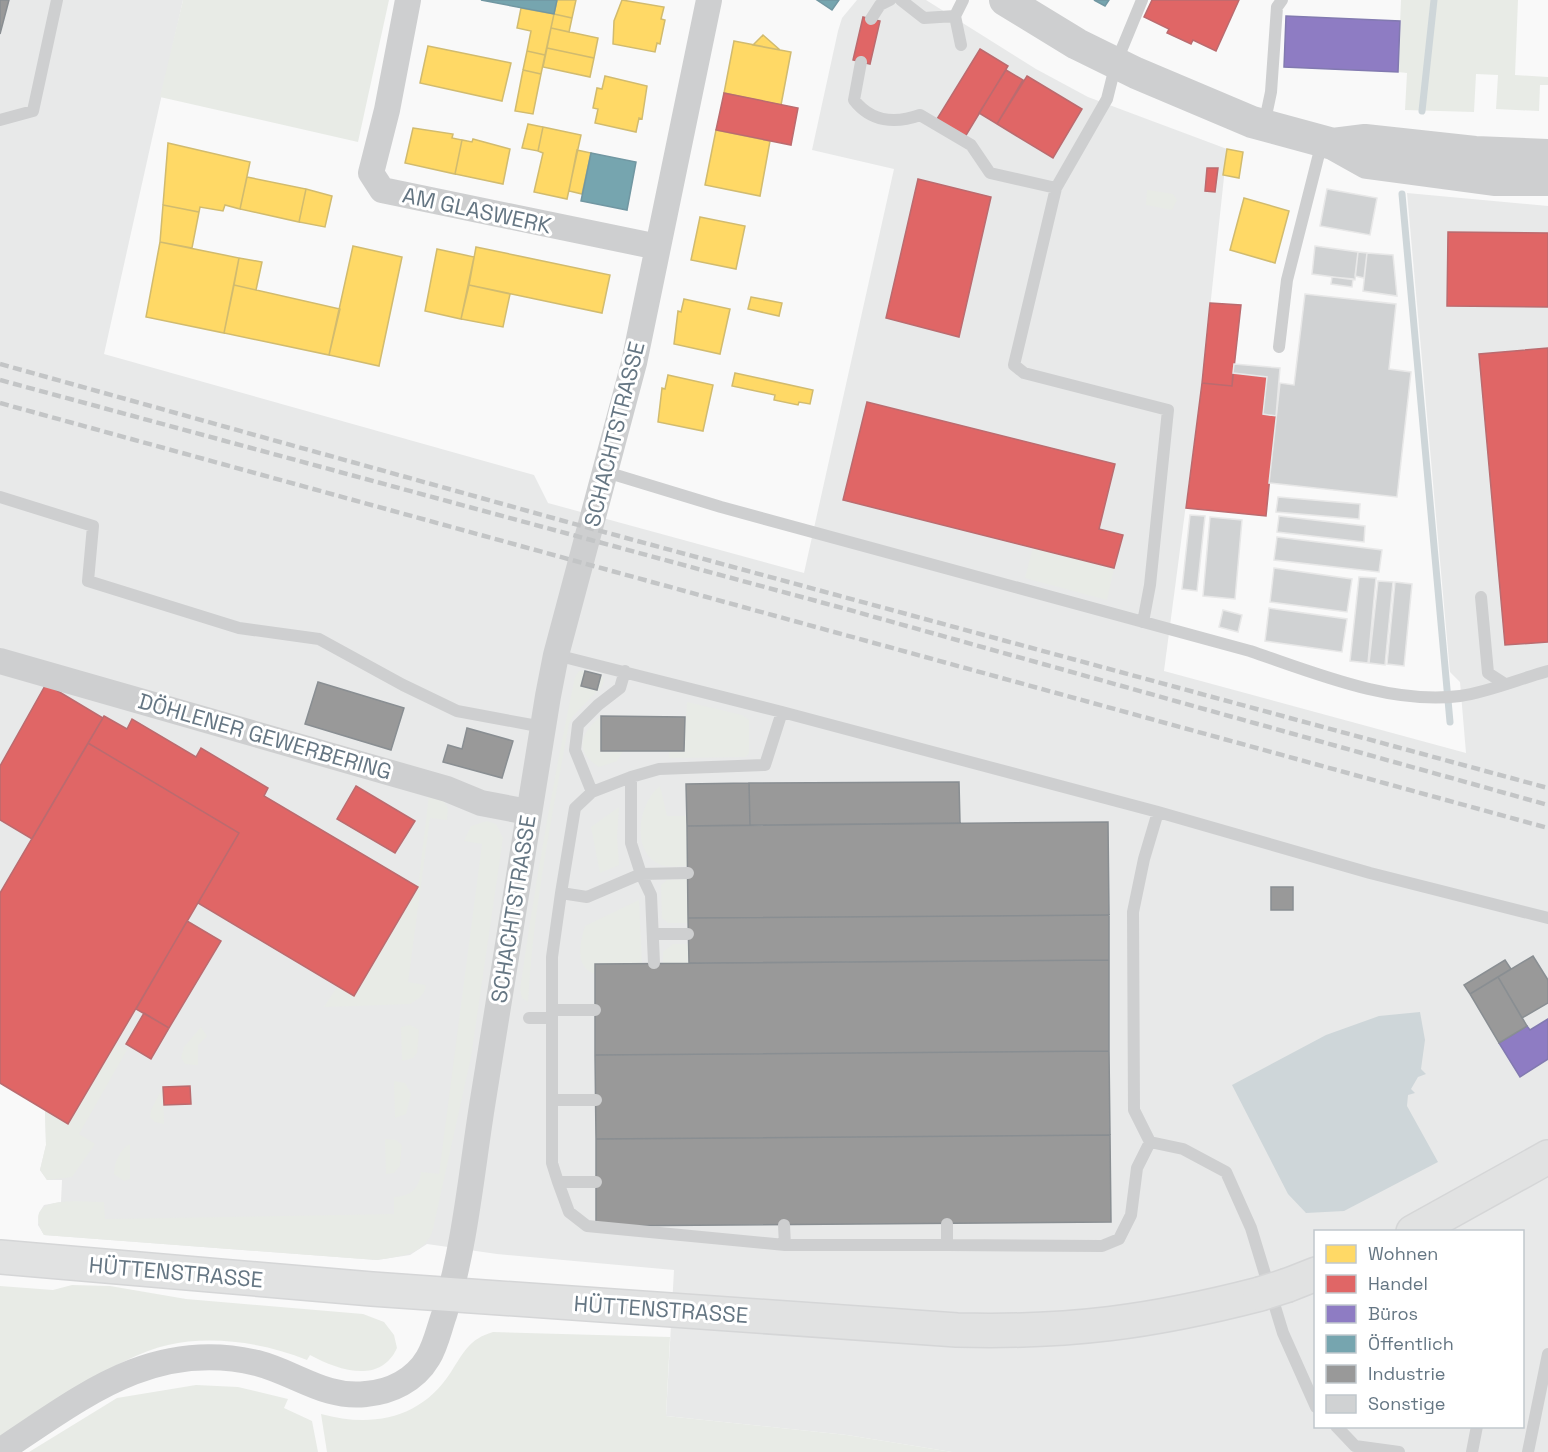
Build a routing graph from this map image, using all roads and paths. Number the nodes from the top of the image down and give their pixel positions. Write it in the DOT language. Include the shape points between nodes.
graph roads {
  1 [pos="57,0"];
  2 [pos="408,0"];
  3 [pos="709,0"];
  4 [pos="890,0"];
  5 [pos="901,0"];
  6 [pos="963,0"];
  7 [pos="1005,0"];
  8 [pos="1142,0"];
  9 [pos="1282,0"];
  10 [pos="955,16"];
  11 [pos="871,19"];
  12 [pos="961,45"];
  13 [pos="861,62"];
  14 [pos="1116,63"];
  15 [pos="0,120"];
  16 [pos="1264,126"];
  17 [pos="1328,143"];
  18 [pos="1548,155"];
  19 [pos="1548,180"];
  20 [pos="1056,188"];
  21 [pos="658,247"];
  22 [pos="1280,347"];
  23 [pos="606,472"];
  24 [pos="0,497"];
  25 [pos="1481,597"];
  26 [pos="1143,622"];
  27 [pos="556,655"];
  28 [pos="0,661"];
  29 [pos="625,671"];
  30 [pos="1548,671"];
  31 [pos="1505,684"];
  32 [pos="782,712"];
  33 [pos="543,727"];
  34 [pos="631,777"];
  35 [pos="592,792"];
  36 [pos="528,812"];
  37 [pos="1158,813"];
  38 [pos="688,873"];
  39 [pos="640,874"];
  40 [pos="561,893"];
  41 [pos="1548,918"];
  42 [pos="653,934"];
  43 [pos="688,934"];
  44 [pos="654,963"];
  45 [pos="595,1010"];
  46 [pos="552,1014"];
  47 [pos="529,1018"];
  48 [pos="552,1100"];
  49 [pos="596,1100"];
  50 [pos="1150,1142"];
  51 [pos="1548,1157"];
  52 [pos="558,1182"];
  53 [pos="596,1182"];
  54 [pos="947,1224"];
  55 [pos="784,1225"];
  56 [pos="1417,1230"];
  57 [pos="785,1245"];
  58 [pos="948,1245"];
  59 [pos="0,1257"];
  60 [pos="1288,1284"];
  61 [pos="450,1294"];
  62 [pos="1548,1354"];
  63 [pos="1314,1403"];
  64 [pos="1338,1428"];
  65 [pos="1477,1428"];
  66 [pos="0,1451"];
  67 [pos="1399,1452"];
  68 [pos="1472,1452"];
  69 [pos="1528,1452"];
  1 -- 15 [label="lane" via="33,111"];
  2 -- 21 [label="street, AM GLASWERK" via="371,173 382,190"];
  3 -- 21 [label="street, SCHACHTSTRASSE"];
  4 -- 11 [label="lane" via="880,5"];
  5 -- 10 [label="lane" via="924,18"];
  6 -- 10 [label="lane"];
  7 -- 14 [label="street"];
  8 -- 14 [label="lane"];
  9 -- 16 [label="lane" via="1277,7 1271,92"];
  10 -- 12 [label="lane"];
  13 -- 20 [label="lane" via="854,100 863,111 900,122 920,116 971,145 990,173"];
  14 -- 16 [label="street"];
  14 -- 20 [label="lane" via="1107,99"];
  16 -- 17 [label="street"];
  17 -- 18 [label="street" via="1365,140"];
  17 -- 19 [label="street" via="1367,163 1494,180"];
  17 -- 22 [label="lane" via="1287,280"];
  20 -- 26 [label="lane" via="1014,365 1024,374 1168,410"];
  21 -- 23 [label="street, SCHACHTSTRASSE"];
  23 -- 26 [label="lane"];
  23 -- 27 [label="street, SCHACHTSTRASSE"];
  24 -- 33 [label="lane" via="93,526 88,581 239,628 320,639 457,711"];
  25 -- 31 [label="lane" via="1488,673"];
  26 -- 31 [label="lane" via="1409,698 1461,696"];
  27 -- 29 [label="lane"];
  27 -- 33 [label="street, SCHACHTSTRASSE"];
  28 -- 36 [label="street, DÖHLENER GEWERBERING" via="447,789 481,803"];
  29 -- 32 [label="lane"];
  29 -- 35 [label="lane" via="620,688 579,725 575,750"];
  30 -- 31 [label="lane"];
  32 -- 34 [label="lane" via="765,765 659,769"];
  32 -- 37 [label="lane"];
  33 -- 36 [label="street, SCHACHTSTRASSE"];
  34 -- 35 [label="lane"];
  34 -- 39 [label="lane" via="630,843"];
  35 -- 40 [label="lane" via="575,808"];
  36 -- 61 [label="street, SCHACHTSTRASSE" via="463,1240"];
  37 -- 41 [label="lane"];
  37 -- 50 [label="lane" via="1133,912 1134,1110"];
  38 -- 39 [label="lane"];
  39 -- 40 [label="lane" via="587,897"];
  39 -- 42 [label="lane" via="651,895"];
  40 -- 46 [label="lane" via="552,957"];
  42 -- 43 [label="lane"];
  42 -- 44 [label="lane"];
  45 -- 46 [label="lane"];
  46 -- 47 [label="lane"];
  46 -- 48 [label="lane"];
  48 -- 49 [label="lane"];
  48 -- 52 [label="lane" via="552,1163"];
  50 -- 58 [label="lane" via="1137,1168 1131,1215 1119,1239 1102,1246"];
  50 -- 63 [label="lane" via="1183,1149 1226,1172 1251,1228 1283,1333"];
  51 -- 56 [label="main road"];
  52 -- 53 [label="lane"];
  52 -- 57 [label="lane" via="569,1212 586,1226"];
  54 -- 58 [label="lane"];
  55 -- 57 [label="lane"];
  57 -- 58 [label="lane"];
  59 -- 61 [label="main road, HÜTTENSTRASSE"];
  60 -- 61 [label="main road, HÜTTENSTRASSE" via="1184,1314 1128,1323 1014,1331"];
  61 -- 66 [label="street, SCHACHTSTRASSE" via="428,1359 410,1379 389,1389 365,1395 337,1394 258,1363 208,1356 183,1358 111,1380"];
  62 -- 69 [label="lane"];
  64 -- 67 [label="lane" via="1355,1446"];
  65 -- 68 [label="lane"];
}
